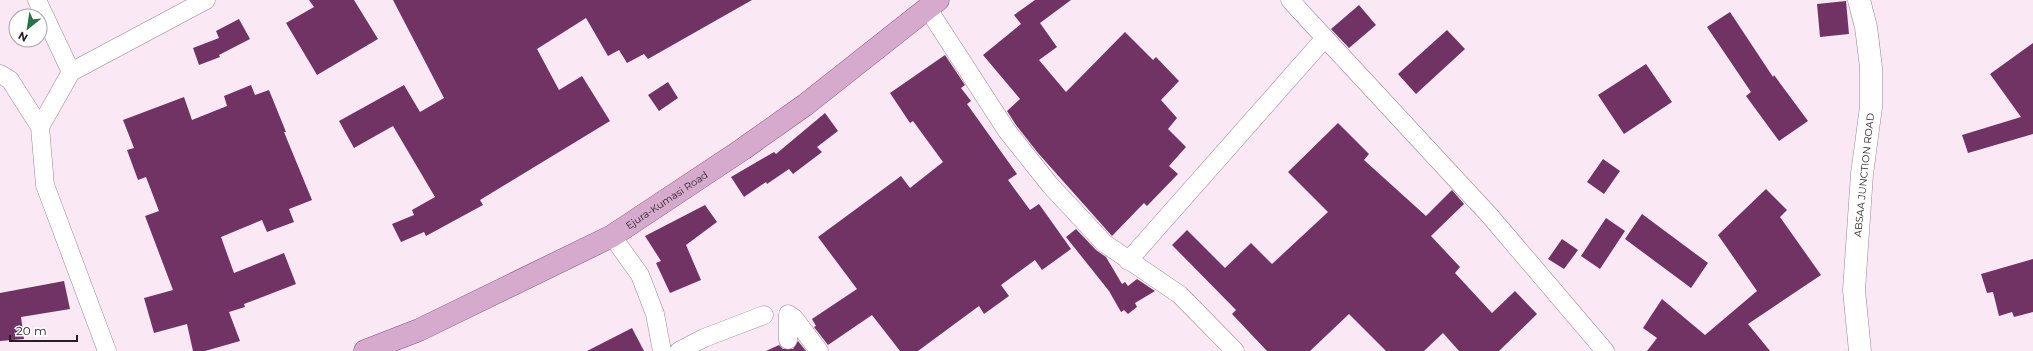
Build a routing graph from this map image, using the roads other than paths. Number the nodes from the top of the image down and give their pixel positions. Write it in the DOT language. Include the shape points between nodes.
graph roads {
  1 [pos="37,0"];
  2 [pos="206,0"];
  3 [pos="1290,0"];
  4 [pos="1859,0"];
  5 [pos="933,5"];
  6 [pos="1325,38"];
  7 [pos="71,72"];
  8 [pos="0,74"];
  9 [pos="40,127"];
  10 [pos="612,236"];
  11 [pos="1128,261"];
  12 [pos="764,315"];
  13 [pos="788,340"];
  14 [pos="107,351"];
  15 [pos="367,351"];
  16 [pos="662,351"];
  17 [pos="679,351"];
  18 [pos="819,351"];
  19 [pos="1235,351"];
  20 [pos="1604,351"];
  21 [pos="1860,351"];
  1 -- 7 [label="street"];
  2 -- 7 [label="street"];
  3 -- 6 [label="street"];
  4 -- 21 [label="street, ABSAA JUNCTION ROAD" via="1866,27 1871,67 1871,100 1862,174 1854,290"];
  5 -- 10 [label="main road, Ejura-Kumasi Road" via="750,145"];
  5 -- 11 [label="street" via="1007,131 1050,185 1104,243"];
  6 -- 11 [label="street"];
  6 -- 20 [label="street" via="1490,216"];
  7 -- 9 [label="street"];
  8 -- 9 [label="street" via="10,80"];
  9 -- 14 [label="street" via="45,185"];
  10 -- 15 [label="main road, Ejura-Kumasi Road" via="419,330"];
  10 -- 16 [label="street" via="640,275 655,314"];
  11 -- 19 [label="street" via="1180,295"];
  12 -- 17 [label="street" via="704,338"];
  13 -- 18 [label="street" via="788,314 794,318"];
}
